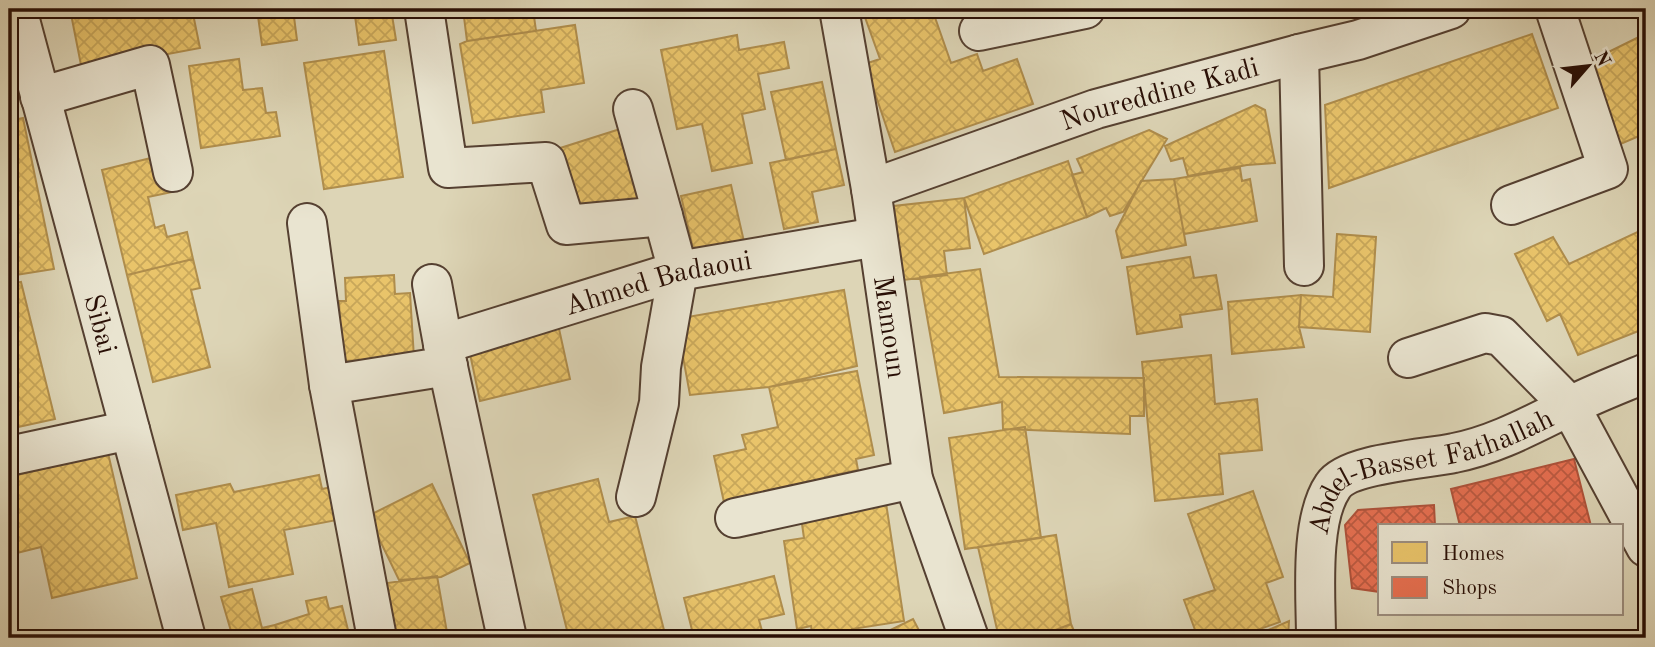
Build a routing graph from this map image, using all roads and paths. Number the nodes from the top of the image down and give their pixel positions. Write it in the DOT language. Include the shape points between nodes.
graph roads {
  1 [pos="17,9"];
  2 [pos="424,9"];
  3 [pos="839,9"];
  4 [pos="1085,9"];
  5 [pos="1451,9"];
  6 [pos="1555,9"];
  7 [pos="1356,24"];
  8 [pos="979,31"];
  9 [pos="1299,54"];
  10 [pos="40,97"];
  11 [pos="633,109"];
  12 [pos="173,172"];
  13 [pos="871,189"];
  14 [pos="1511,205"];
  15 [pos="663,216"];
  16 [pos="307,223"];
  17 [pos="877,237"];
  18 [pos="1304,265"];
  19 [pos="678,271"];
  20 [pos="432,284"];
  21 [pos="445,355"];
  22 [pos="1408,358"];
  23 [pos="1646,373"];
  24 [pos="329,384"];
  25 [pos="1570,406"];
  26 [pos="130,430"];
  27 [pos="9,456"];
  28 [pos="913,480"];
  29 [pos="635,496"];
  30 [pos="735,518"];
  31 [pos="1646,547"];
  32 [pos="186,638"];
  33 [pos="377,638"];
  34 [pos="507,638"];
  35 [pos="969,638"];
  36 [pos="1317,638"];
  1 -- 10 [label="street, Sibai"];
  2 -- 15 [label="street" via="448,168 546,162 566,225"];
  3 -- 13 [label="street, Mamoun"];
  4 -- 8 [label="street"];
  5 -- 7 [label="street, Noureddine Kadi"];
  6 -- 14 [label="street" via="1608,169"];
  7 -- 9 [label="street, Noureddine Kadi"];
  9 -- 13 [label="street, Noureddine Kadi" via="1096,109"];
  9 -- 18 [label="street"];
  10 -- 12 [label="street" via="150,65"];
  10 -- 26 [label="street, Sibai"];
  11 -- 15 [label="street"];
  13 -- 17 [label="street, Mamoun"];
  15 -- 19 [label="street"];
  16 -- 24 [label="street"];
  17 -- 19 [label="street, Ahmed Badaoui"];
  17 -- 28 [label="street, Mamoun"];
  19 -- 21 [label="street, Ahmed Badaoui"];
  19 -- 29 [label="street" via="659,403"];
  20 -- 21 [label="street"];
  21 -- 24 [label="street, Ahmed Badaoui"];
  21 -- 34 [label="street"];
  22 -- 25 [label="street" via="1485,333 1502,336"];
  23 -- 25 [label="street, Abdel-Basset Fathallah"];
  24 -- 33 [label="street"];
  25 -- 31 [label="street"];
  25 -- 36 [label="street, Abdel-Basset Fathallah" via="1485,445 1370,467 1334,484 1318,526"];
  26 -- 27 [label="street"];
  26 -- 32 [label="street, Sibai"];
  28 -- 30 [label="street"];
  28 -- 35 [label="street, Mamoun"];
}
